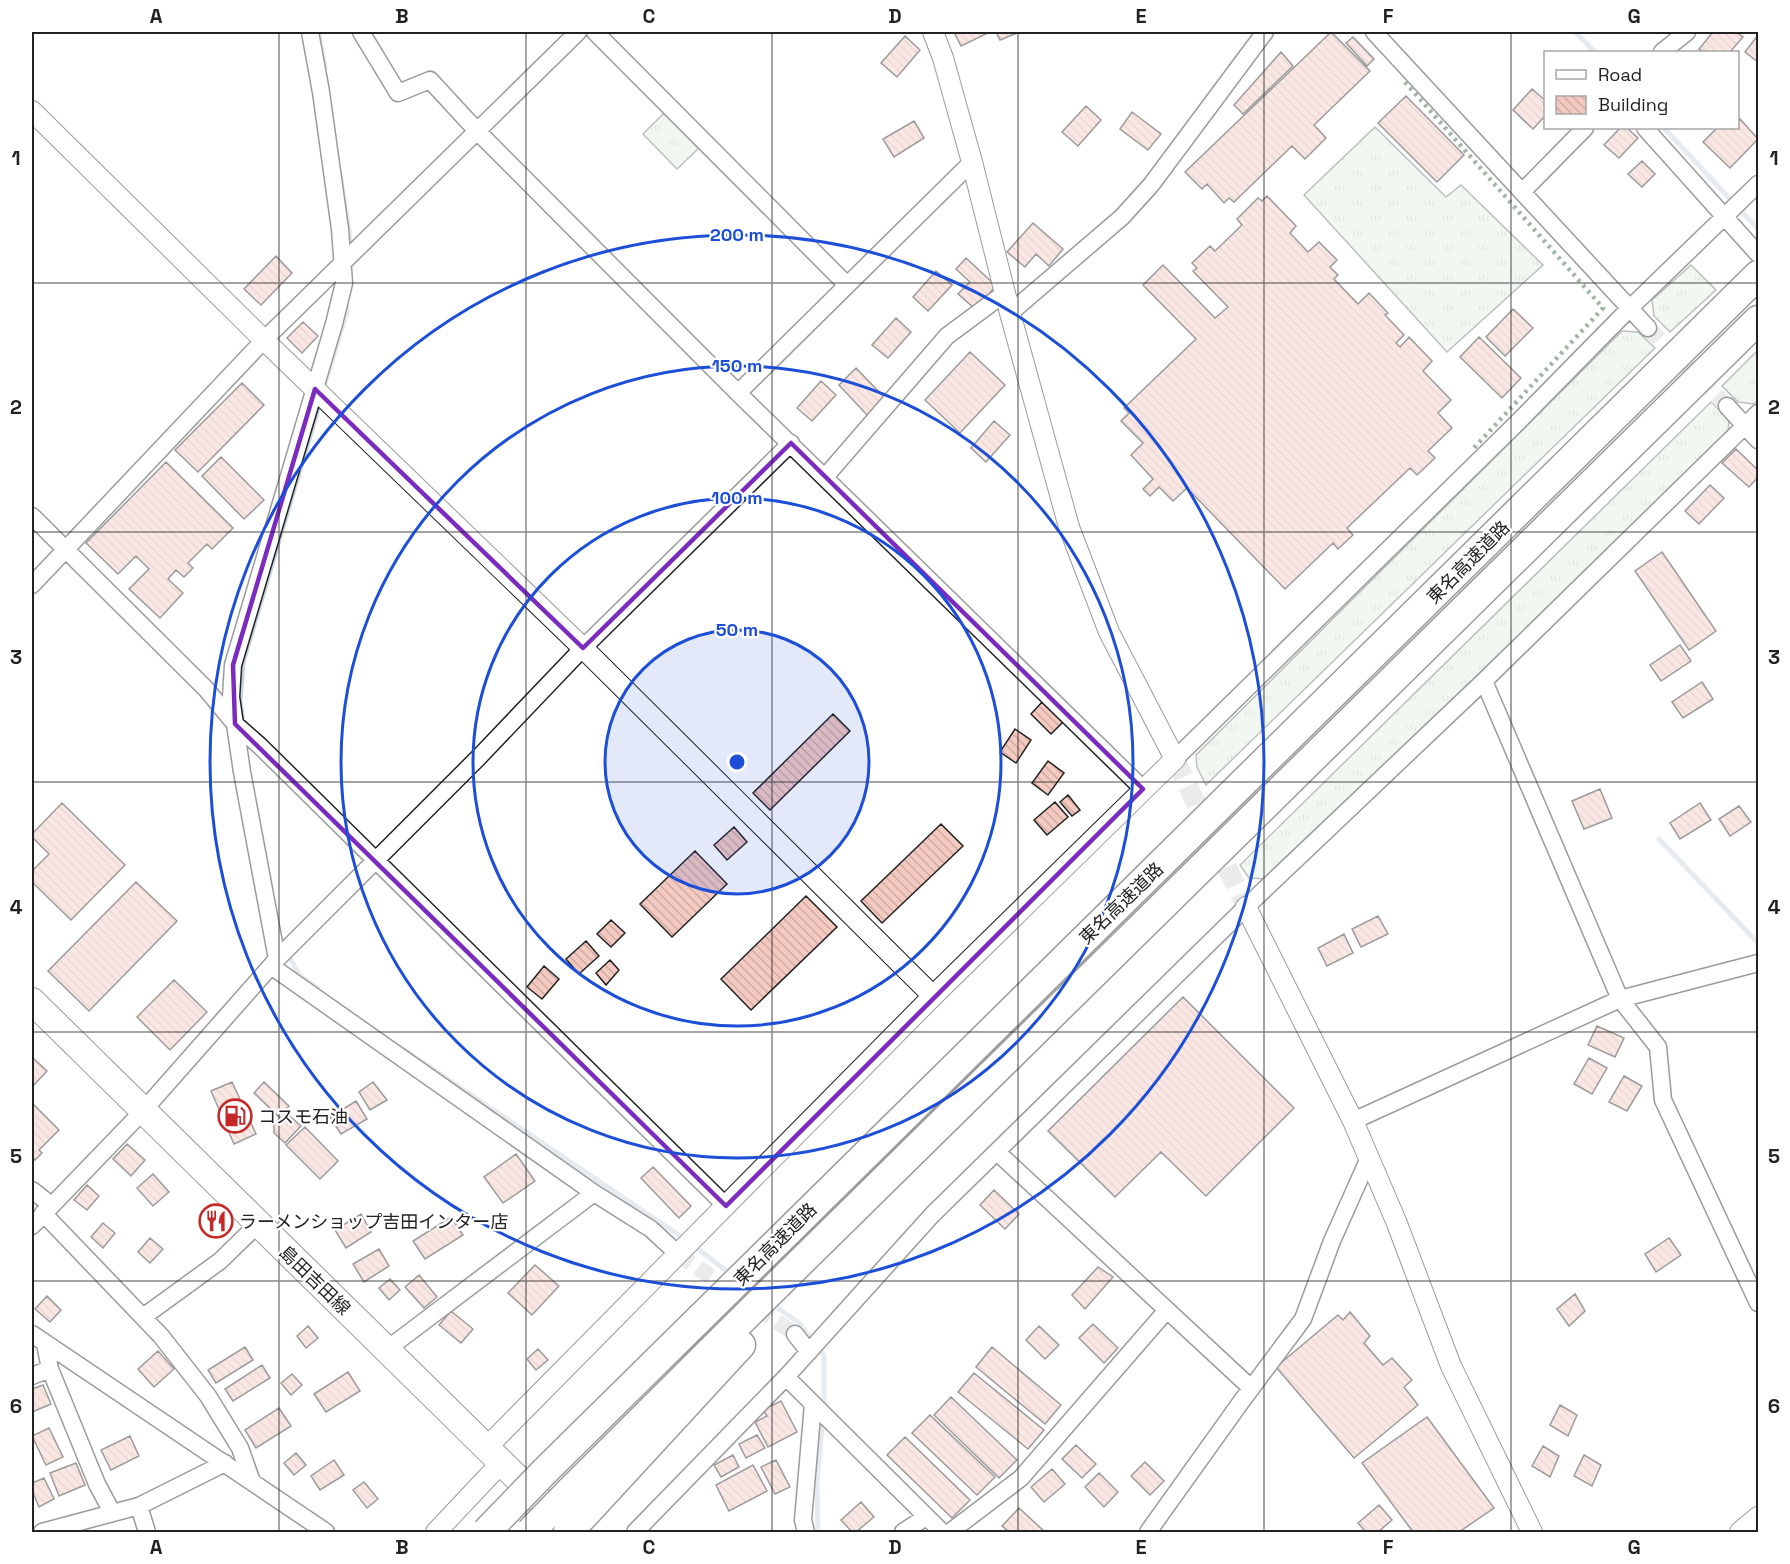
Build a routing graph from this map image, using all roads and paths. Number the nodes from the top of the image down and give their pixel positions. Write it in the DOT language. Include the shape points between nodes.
graph roads {
  1 [pos="310,32"];
  2 [pos="361,32"];
  3 [pos="578,32"];
  4 [pos="595,32"];
  5 [pos="933,32"];
  6 [pos="1265,32"];
  7 [pos="1374,32"];
  8 [pos="1687,32"];
  9 [pos="1663,51"];
  10 [pos="32,111"];
  11 [pos="1584,129"];
  12 [pos="1646,129"];
  13 [pos="478,132"];
  14 [pos="972,162"];
  15 [pos="1758,184"];
  16 [pos="1522,192"];
  17 [pos="1727,216"];
  18 [pos="1758,254"];
  19 [pos="343,263"];
  20 [pos="1758,275"];
  21 [pos="846,285"];
  22 [pos="1005,293"];
  23 [pos="1629,309"];
  24 [pos="1010,313"];
  25 [pos="1758,321"];
  26 [pos="1648,328"];
  27 [pos="264,340"];
  28 [pos="315,390"];
  29 [pos="738,393"];
  30 [pos="1727,406"];
  31 [pos="1758,413"];
  32 [pos="1746,425"];
  33 [pos="1758,440"];
  34 [pos="790,443"];
  35 [pos="825,477"];
  36 [pos="32,516"];
  37 [pos="66,550"];
  38 [pos="32,585"];
  39 [pos="583,648"];
  40 [pos="1484,681"];
  41 [pos="236,724"];
  42 [pos="1175,759"];
  43 [pos="1143,789"];
  44 [pos="375,861"];
  45 [pos="1246,907"];
  46 [pos="275,961"];
  47 [pos="1758,963"];
  48 [pos="933,996"];
  49 [pos="1620,999"];
  50 [pos="32,1001"];
  51 [pos="143,1111"];
  52 [pos="1353,1121"];
  53 [pos="997,1152"];
  54 [pos="1368,1160"];
  55 [pos="32,1190"];
  56 [pos="594,1192"];
  57 [pos="726,1206"];
  58 [pos="47,1209"];
  59 [pos="258,1224"];
  60 [pos="32,1226"];
  61 [pos="680,1252"];
  62 [pos="1758,1303"];
  63 [pos="1167,1310"];
  64 [pos="143,1317"];
  65 [pos="795,1334"];
  66 [pos="38,1339"];
  67 [pos="386,1350"];
  68 [pos="809,1352"];
  69 [pos="50,1369"];
  70 [pos="32,1376"];
  71 [pos="786,1377"];
  72 [pos="1251,1388"];
  73 [pos="813,1404"];
  74 [pos="494,1455"];
  75 [pos="225,1463"];
  76 [pos="252,1482"];
  77 [pos="139,1506"];
  78 [pos="112,1512"];
  79 [pos="575,1517"];
  80 [pos="926,1517"];
  81 [pos="1758,1517"];
  82 [pos="42,1533"];
  83 [pos="147,1533"];
  84 [pos="326,1533"];
  85 [pos="436,1533"];
  86 [pos="486,1533"];
  87 [pos="530,1533"];
  88 [pos="635,1533"];
  89 [pos="806,1533"];
  90 [pos="903,1533"];
  91 [pos="942,1533"];
  92 [pos="950,1533"];
  93 [pos="1148,1533"];
  94 [pos="1532,1533"];
  95 [pos="1740,1533"];
  1 -- 19 [label="street"];
  2 -- 13 [label="street" via="398,93 430,80"];
  3 -- 13 [label="street"];
  4 -- 21 [label="street"];
  5 -- 14 [label="street"];
  6 -- 24 [label="street" via="1122,217"];
  7 -- 16 [label="street"];
  8 -- 9 [label="street"];
  10 -- 27 [label="street"];
  11 -- 16 [label="street"];
  12 -- 17 [label="street"];
  13 -- 19 [label="street"];
  13 -- 29 [label="street"];
  14 -- 21 [label="street"];
  14 -- 22 [label="street"];
  15 -- 17 [label="street"];
  16 -- 23 [label="street"];
  17 -- 18 [label="street"];
  17 -- 23 [label="street"];
  19 -- 27 [label="street"];
  19 -- 28 [label="street" via="344,283"];
  20 -- 86 [label="highway, 東名高速道路, bridge"];
  21 -- 29 [label="street"];
  22 -- 24 [label="street"];
  22 -- 35 [label="street" via="947,336"];
  23 -- 26 [label="street"];
  23 -- 42 [label="street"];
  24 -- 42 [label="street" via="1069,527 1109,632"];
  25 -- 79 [label="highway, 東名高速道路" via="744,1317"];
  27 -- 28 [label="street"];
  27 -- 37 [label="street"];
  28 -- 39 [label="street"];
  28 -- 41 [label="street" via="233,665 231,697"];
  29 -- 34 [label="street"];
  30 -- 32 [label="street"];
  31 -- 32 [label="street"];
  32 -- 33 [label="street"];
  32 -- 40 [label="street"];
  34 -- 35 [label="street"];
  34 -- 39 [label="street"];
  35 -- 43 [label="street"];
  36 -- 37 [label="street"];
  37 -- 38 [label="street"];
  37 -- 41 [label="street" via="206,689"];
  39 -- 44 [label="street"];
  39 -- 48 [label="street"];
  40 -- 45 [label="street"];
  40 -- 49 [label="street"];
  41 -- 44 [label="street"];
  41 -- 46 [label="street"];
  42 -- 43 [label="street"];
  43 -- 48 [label="street"];
  44 -- 46 [label="street"];
  44 -- 57 [label="street"];
  45 -- 52 [label="street"];
  45 -- 53 [label="street"];
  46 -- 51 [label="street"];
  46 -- 56 [label="street"];
  47 -- 49 [label="street"];
  48 -- 57 [label="street"];
  49 -- 52 [label="street"];
  49 -- 62 [label="street" via="1658,1047 1663,1100"];
  50 -- 51 [label="main road, 島田吉田線"];
  51 -- 58 [label="street"];
  51 -- 59 [label="main road, 島田吉田線"];
  52 -- 54 [label="street"];
  53 -- 63 [label="street"];
  53 -- 68 [label="street" via="932,1215"];
  54 -- 72 [label="street" via="1303,1320"];
  54 -- 94 [label="street" via="1396,1221 1451,1366"];
  55 -- 58 [label="street"];
  56 -- 61 [label="street"];
  56 -- 67 [label="street"];
  57 -- 61 [label="street"];
  58 -- 60 [label="street"];
  58 -- 64 [label="street"];
  59 -- 64 [label="street" via="220,1261"];
  59 -- 67 [label="main road, 島田吉田線"];
  61 -- 74 [label="street"];
  63 -- 72 [label="street"];
  63 -- 92 [label="street" via="1021,1478"];
  64 -- 76 [label="street" via="208,1396 240,1448"];
  65 -- 68 [label="street"];
  66 -- 69 [label="street"];
  66 -- 75 [label="street"];
  67 -- 74 [label="main road, 島田吉田線"];
  68 -- 71 [label="street"];
  69 -- 70 [label="street"];
  69 -- 78 [label="street"];
  71 -- 73 [label="street"];
  71 -- 88 [label="street"];
  72 -- 93 [label="street"];
  73 -- 80 [label="street"];
  73 -- 89 [label="street" via="803,1520"];
  74 -- 79 [label="main road, 島田吉田線"];
  74 -- 85 [label="street"];
  75 -- 76 [label="street"];
  75 -- 77 [label="street"];
  76 -- 84 [label="street"];
  77 -- 78 [label="street"];
  77 -- 83 [label="street"];
  78 -- 82 [label="street"];
  79 -- 87 [label="highway, 東名高速道路, bridge"];
  80 -- 90 [label="street"];
  80 -- 91 [label="street"];
  81 -- 95 [label="street"];
}
